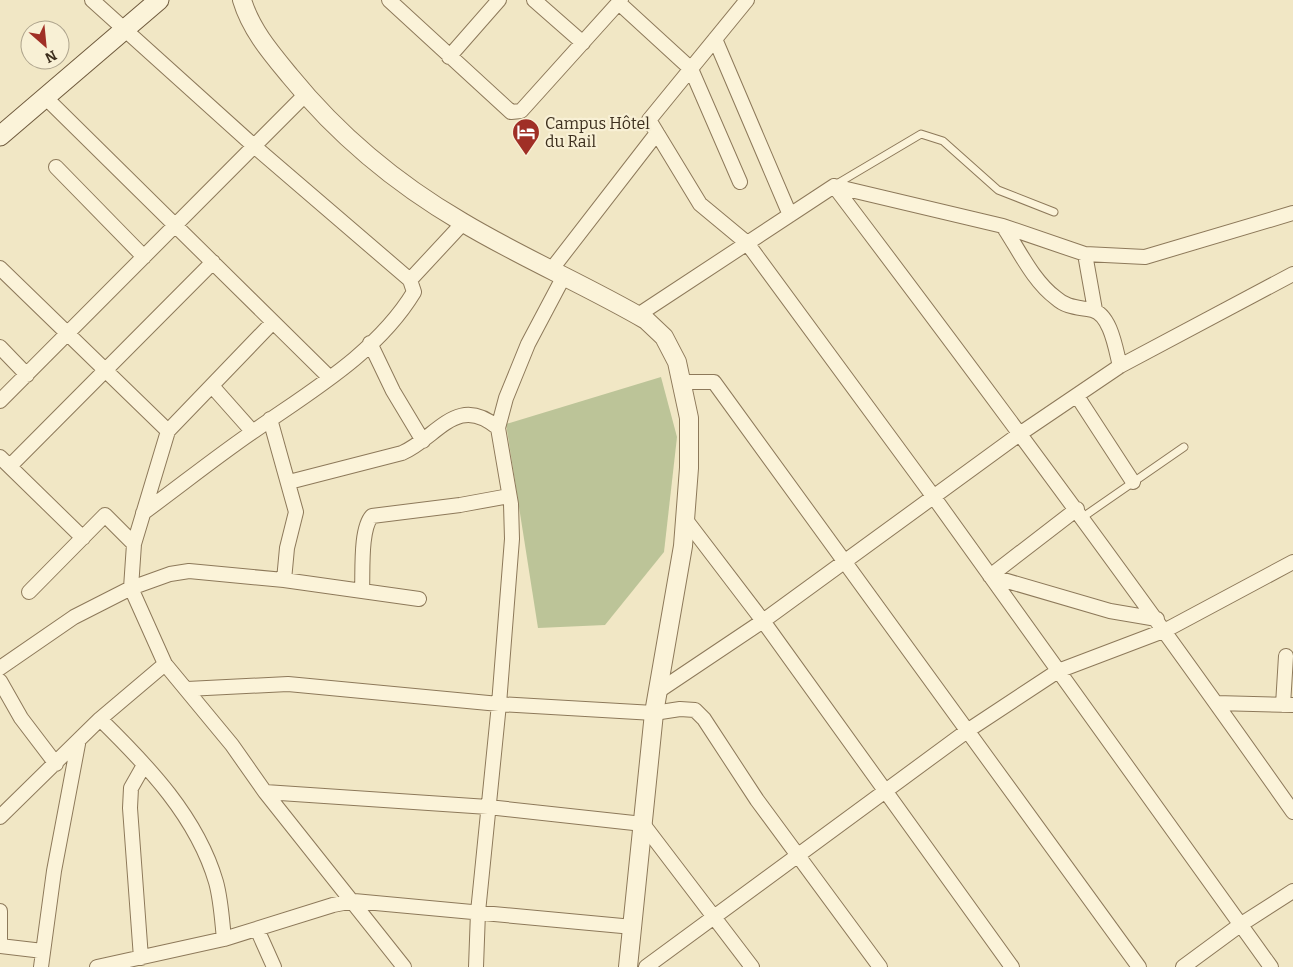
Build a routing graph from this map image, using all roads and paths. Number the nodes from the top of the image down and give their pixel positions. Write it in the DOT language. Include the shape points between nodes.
graph roads {
  1 [pos="92,0"];
  2 [pos="159,0"];
  3 [pos="242,0"];
  4 [pos="389,0"];
  5 [pos="499,0"];
  6 [pos="534,0"];
  7 [pos="747,0"];
  8 [pos="620,1"];
  9 [pos="124,29"];
  10 [pos="715,39"];
  11 [pos="583,43"];
  12 [pos="449,57"];
  13 [pos="690,69"];
  14 [pos="305,95"];
  15 [pos="46,98"];
  16 [pos="657,134"];
  17 [pos="0,136"];
  18 [pos="254,146"];
  19 [pos="56,168"];
  20 [pos="740,182"];
  21 [pos="834,186"];
  22 [pos="1054,212"];
  23 [pos="1293,213"];
  24 [pos="790,215"];
  25 [pos="463,223"];
  26 [pos="175,226"];
  27 [pos="1003,226"];
  28 [pos="747,243"];
  29 [pos="1085,254"];
  30 [pos="144,257"];
  31 [pos="213,262"];
  32 [pos="0,268"];
  33 [pos="558,273"];
  34 [pos="1293,274"];
  35 [pos="410,280"];
  36 [pos="1095,310"];
  37 [pos="638,316"];
  38 [pos="273,322"];
  39 [pos="68,334"];
  40 [pos="370,343"];
  41 [pos="0,347"];
  42 [pos="1120,366"];
  43 [pos="105,370"];
  44 [pos="27,375"];
  45 [pos="330,378"];
  46 [pos="683,382"];
  47 [pos="212,386"];
  48 [pos="1077,396"];
  49 [pos="0,401"];
  50 [pos="270,419"];
  51 [pos="498,428"];
  52 [pos="168,431"];
  53 [pos="252,431"];
  54 [pos="1022,433"];
  55 [pos="423,441"];
  56 [pos="1184,447"];
  57 [pos="5,461"];
  58 [pos="289,482"];
  59 [pos="1133,482"];
  60 [pos="510,496"];
  61 [pos="933,496"];
  62 [pos="143,513"];
  63 [pos="1080,513"];
  64 [pos="686,520"];
  65 [pos="83,538"];
  66 [pos="134,544"];
  67 [pos="844,561"];
  68 [pos="1293,562"];
  69 [pos="990,576"];
  70 [pos="284,580"];
  71 [pos="131,588"];
  72 [pos="362,591"];
  73 [pos="29,592"];
  74 [pos="419,598"];
  75 [pos="1157,619"];
  76 [pos="762,620"];
  77 [pos="1166,630"];
  78 [pos="1286,656"];
  79 [pos="165,664"];
  80 [pos="0,668"];
  81 [pos="1058,671"];
  82 [pos="0,681"];
  83 [pos="187,689"];
  84 [pos="660,690"];
  85 [pos="1216,702"];
  86 [pos="499,704"];
  87 [pos="1288,705"];
  88 [pos="654,713"];
  89 [pos="100,719"];
  90 [pos="967,730"];
  91 [pos="78,744"];
  92 [pos="56,764"];
  93 [pos="144,765"];
  94 [pos="265,792"];
  95 [pos="885,793"];
  96 [pos="1292,806"];
  97 [pos="488,807"];
  98 [pos="0,817"];
  99 [pos="643,824"];
  100 [pos="798,855"];
  101 [pos="1293,891"];
  102 [pos="354,901"];
  103 [pos="0,911"];
  104 [pos="478,912"];
  105 [pos="716,917"];
  106 [pos="1240,925"];
  107 [pos="633,927"];
  108 [pos="257,929"];
  109 [pos="224,938"];
  110 [pos="0,944"];
  111 [pos="43,951"];
  112 [pos="141,958"];
  113 [pos="41,967"];
  114 [pos="97,967"];
  115 [pos="274,967"];
  116 [pos="404,967"];
  117 [pos="476,967"];
  118 [pos="628,967"];
  119 [pos="646,967"];
  120 [pos="752,967"];
  121 [pos="880,967"];
  122 [pos="1012,967"];
  123 [pos="1139,967"];
  124 [pos="1183,967"];
  125 [pos="1271,967"];
  1 -- 9 [label="street"];
  2 -- 9 [label="main road"];
  3 -- 14 [label="street" via="265,45"];
  4 -- 12 [label="street"];
  5 -- 12 [label="street"];
  6 -- 11 [label="street"];
  7 -- 10 [label="street"];
  8 -- 11 [label="street"];
  8 -- 13 [label="street"];
  9 -- 15 [label="main road"];
  9 -- 18 [label="street"];
  10 -- 13 [label="street"];
  10 -- 24 [label="street"];
  11 -- 12 [label="street" via="522,111 511,112"];
  13 -- 16 [label="street" via="649,120"];
  13 -- 20 [label="street"];
  14 -- 18 [label="street"];
  14 -- 25 [label="street" via="374,162"];
  15 -- 17 [label="main road"];
  15 -- 26 [label="street"];
  16 -- 28 [label="street" via="700,204"];
  16 -- 33 [label="street"];
  18 -- 26 [label="street"];
  18 -- 35 [label="street"];
  19 -- 30 [label="street"];
  21 -- 22 [label="lane" via="921,134 943,141 998,190"];
  21 -- 24 [label="street"];
  21 -- 27 [label="street"];
  21 -- 54 [label="street"];
  23 -- 29 [label="street" via="1145,257"];
  24 -- 28 [label="street"];
  25 -- 33 [label="street"];
  25 -- 35 [label="street"];
  26 -- 30 [label="street"];
  26 -- 31 [label="street"];
  27 -- 29 [label="street"];
  27 -- 36 [label="street" via="1054,297 1066,306"];
  28 -- 37 [label="street"];
  28 -- 61 [label="street"];
  29 -- 36 [label="street"];
  30 -- 39 [label="street"];
  31 -- 38 [label="street"];
  31 -- 43 [label="street"];
  32 -- 39 [label="street"];
  33 -- 37 [label="street"];
  33 -- 51 [label="street" via="506,398"];
  34 -- 42 [label="street"];
  35 -- 40 [label="street" via="414,292 402,311"];
  36 -- 42 [label="street" via="1104,319"];
  37 -- 46 [label="street" via="664,337"];
  38 -- 45 [label="street"];
  38 -- 47 [label="street"];
  39 -- 43 [label="street"];
  39 -- 44 [label="street"];
  40 -- 45 [label="street"];
  40 -- 55 [label="street"];
  41 -- 44 [label="street"];
  42 -- 48 [label="street"];
  43 -- 52 [label="street"];
  43 -- 57 [label="street"];
  44 -- 49 [label="street"];
  45 -- 50 [label="street"];
  46 -- 64 [label="street" via="689,418"];
  46 -- 67 [label="street" via="714,382"];
  47 -- 52 [label="street"];
  47 -- 53 [label="street"];
  48 -- 54 [label="street"];
  48 -- 59 [label="street"];
  50 -- 53 [label="street"];
  50 -- 58 [label="street"];
  51 -- 55 [label="street" via="486,418 474,414 459,415"];
  51 -- 60 [label="street"];
  52 -- 62 [label="street"];
  53 -- 62 [label="street"];
  54 -- 61 [label="street"];
  54 -- 63 [label="street"];
  55 -- 58 [label="street" via="402,453"];
  56 -- 59 [label="lane"];
  57 -- 65 [label="street"];
  58 -- 70 [label="street" via="296,512 284,563"];
  59 -- 63 [label="lane"];
  60 -- 72 [label="street" via="372,516 365,536"];
  60 -- 86 [label="street" via="512,539"];
  61 -- 67 [label="street"];
  61 -- 69 [label="street"];
  62 -- 66 [label="street"];
  63 -- 69 [label="street"];
  63 -- 75 [label="street"];
  64 -- 76 [label="street"];
  64 -- 84 [label="street"];
  65 -- 66 [label="street" via="104,516"];
  65 -- 73 [label="street"];
  66 -- 71 [label="street"];
  67 -- 76 [label="street"];
  67 -- 90 [label="street"];
  68 -- 77 [label="street"];
  69 -- 75 [label="street" via="1110,610"];
  69 -- 81 [label="street"];
  70 -- 71 [label="street" via="189,571"];
  70 -- 72 [label="street"];
  71 -- 79 [label="street"];
  71 -- 80 [label="street" via="67,620"];
  72 -- 74 [label="street"];
  75 -- 77 [label="street"];
  76 -- 84 [label="street"];
  76 -- 95 [label="street"];
  77 -- 81 [label="street"];
  77 -- 85 [label="street"];
  78 -- 87 [label="street"];
  79 -- 83 [label="street"];
  79 -- 89 [label="street"];
  81 -- 90 [label="street"];
  81 -- 106 [label="street"];
  82 -- 92 [label="street" via="21,718"];
  83 -- 86 [label="street" via="288,684"];
  83 -- 94 [label="street"];
  84 -- 88 [label="street"];
  85 -- 87 [label="street"];
  85 -- 96 [label="street"];
  86 -- 88 [label="street"];
  86 -- 97 [label="street"];
  88 -- 99 [label="street"];
  88 -- 100 [label="street" via="695,710"];
  89 -- 91 [label="street"];
  89 -- 93 [label="street"];
  90 -- 95 [label="street"];
  90 -- 123 [label="street"];
  91 -- 92 [label="street"];
  91 -- 111 [label="street"];
  92 -- 98 [label="street"];
  93 -- 109 [label="street" via="199,837 216,885"];
  93 -- 112 [label="street" via="131,788 130,808"];
  94 -- 97 [label="street"];
  94 -- 102 [label="street"];
  95 -- 100 [label="street"];
  95 -- 122 [label="street"];
  97 -- 99 [label="street"];
  97 -- 104 [label="street"];
  99 -- 105 [label="street"];
  99 -- 107 [label="street"];
  100 -- 105 [label="street"];
  100 -- 121 [label="street"];
  101 -- 106 [label="street"];
  102 -- 104 [label="street"];
  102 -- 108 [label="street" via="333,904"];
  102 -- 116 [label="street"];
  103 -- 110 [label="street"];
  104 -- 107 [label="street"];
  104 -- 117 [label="street"];
  105 -- 119 [label="street"];
  105 -- 120 [label="street"];
  106 -- 124 [label="street"];
  106 -- 125 [label="street"];
  107 -- 118 [label="street"];
  108 -- 109 [label="street"];
  108 -- 115 [label="street"];
  109 -- 112 [label="street"];
  110 -- 111 [label="street"];
  111 -- 113 [label="street"];
  112 -- 114 [label="street"];
}
